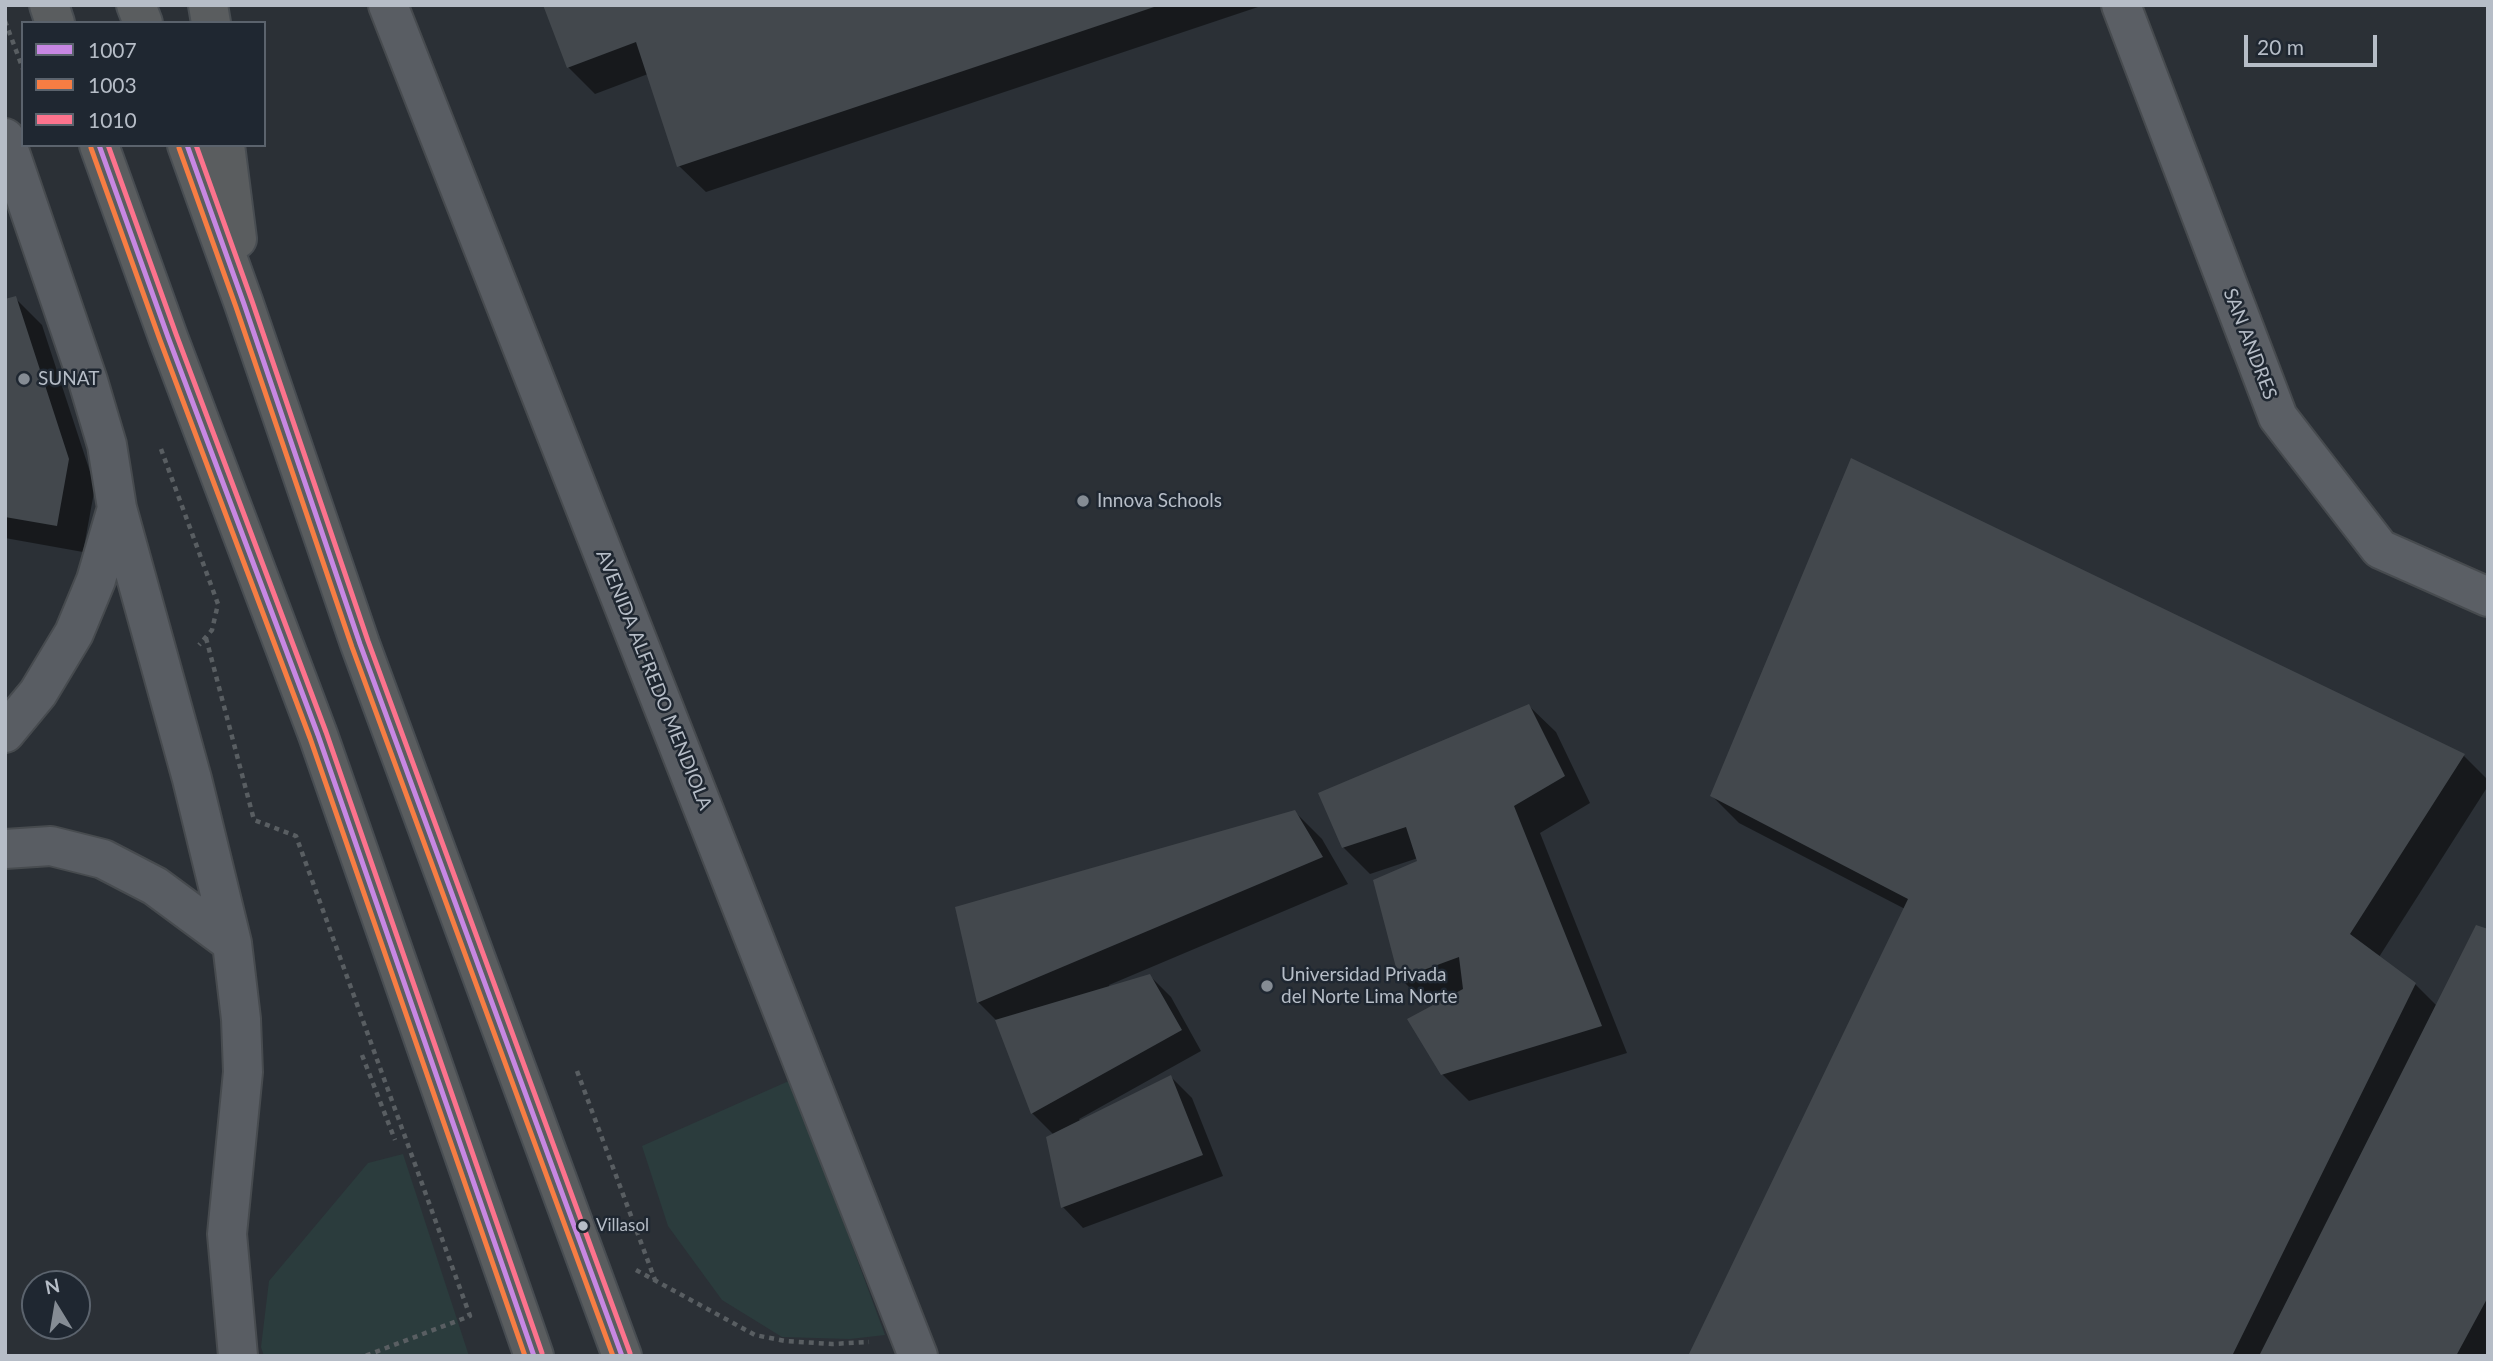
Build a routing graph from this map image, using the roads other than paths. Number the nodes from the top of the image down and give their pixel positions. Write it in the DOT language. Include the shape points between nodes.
graph roads {
  1 [pos="388,5"];
  2 [pos="2121,5"];
  3 [pos="5,138"];
  4 [pos="100,147"];
  5 [pos="188,147"];
  6 [pos="225,147"];
  7 [pos="244,304"];
  8 [pos="117,508"];
  9 [pos="2488,597"];
  10 [pos="5,733"];
  11 [pos="5,849"];
  12 [pos="232,943"];
  13 [pos="238,1356"];
  14 [pos="534,1356"];
  15 [pos="622,1356"];
  16 [pos="918,1356"];
  1 -- 16 [label="main road, AVENIDA ALFREDO MENDIOLA"];
  2 -- 9 [label="street, SAN ANDRES" via="2278,417 2380,549"];
  3 -- 8 [label="main road" via="88,381 107,445"];
  4 -- 14 [label="highway" via="318,735"];
  5 -- 7 [label="highway"];
  6 -- 7 [label="highway"];
  7 -- 15 [label="highway" via="360,644"];
  8 -- 10 [label="main road" via="96,580 74,633 38,693"];
  8 -- 12 [label="main road"];
  11 -- 12 [label="main road" via="51,846 103,859 155,886"];
  12 -- 13 [label="main road" via="243,1072 227,1234"];
}
